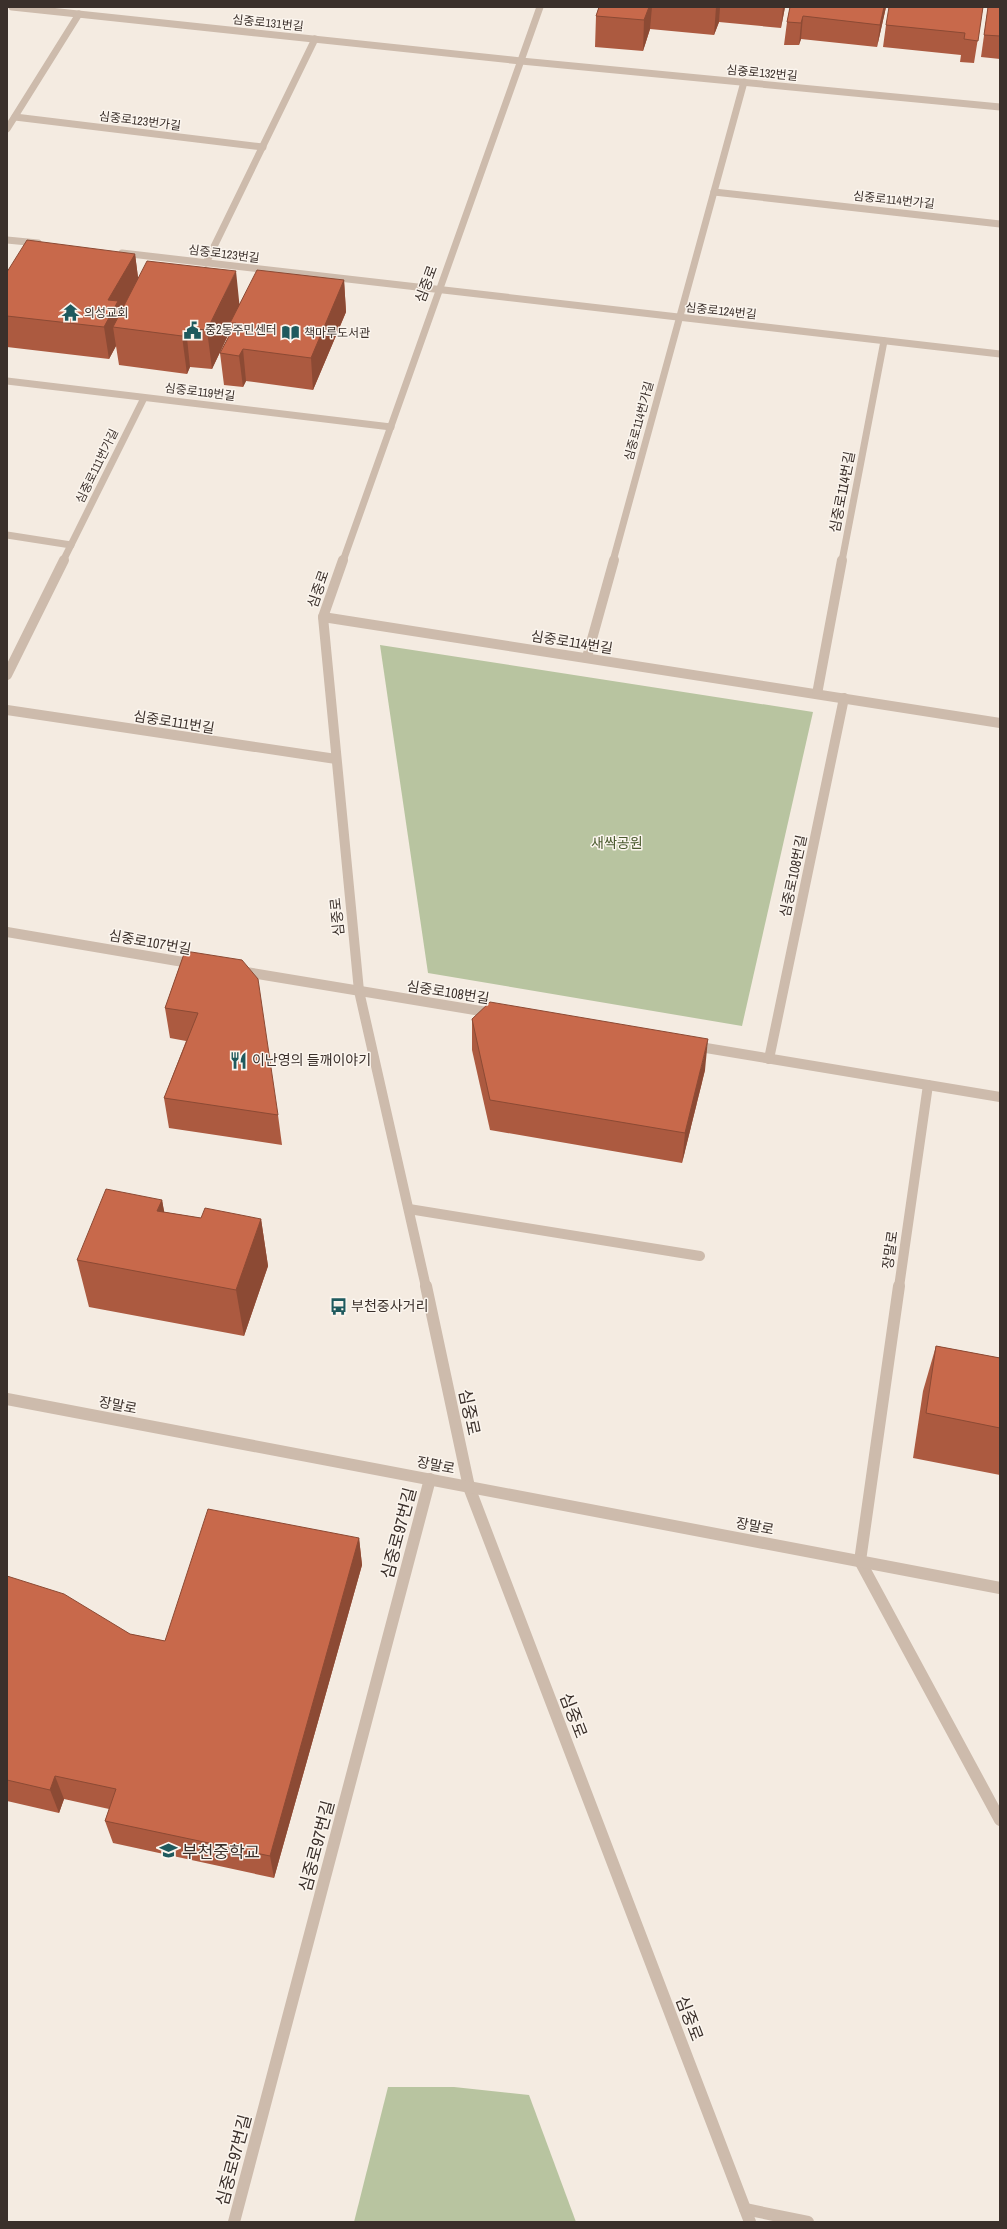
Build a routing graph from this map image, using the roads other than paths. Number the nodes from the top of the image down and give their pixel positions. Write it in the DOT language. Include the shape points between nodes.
graph roads {
  1 [pos="12,7"];
  2 [pos="540,7"];
  3 [pos="79,14"];
  4 [pos="316,39"];
  5 [pos="521,61"];
  6 [pos="744,82"];
  7 [pos="1000,106"];
  8 [pos="15,117"];
  9 [pos="7,129"];
  10 [pos="263,147"];
  11 [pos="714,192"];
  12 [pos="1000,224"];
  13 [pos="7,240"];
  14 [pos="45,244"];
  15 [pos="114,252"];
  16 [pos="206,263"];
  17 [pos="439,290"];
  18 [pos="679,318"];
  19 [pos="884,341"];
  20 [pos="1000,354"];
  21 [pos="7,381"];
  22 [pos="144,398"];
  23 [pos="390,427"];
  24 [pos="7,536"];
  25 [pos="72,545"];
  26 [pos="323,617"];
  27 [pos="587,657"];
  28 [pos="7,675"];
  29 [pos="817,694"];
  30 [pos="844,698"];
  31 [pos="7,710"];
  32 [pos="1000,723"];
  33 [pos="336,759"];
  34 [pos="7,932"];
  35 [pos="202,965"];
  36 [pos="234,970"];
  37 [pos="359,991"];
  38 [pos="501,1015"];
  39 [pos="682,1044"];
  40 [pos="769,1059"];
  41 [pos="928,1085"];
  42 [pos="1000,1097"];
  43 [pos="408,1209"];
  44 [pos="700,1256"];
  45 [pos="7,1398"];
  46 [pos="430,1480"];
  47 [pos="469,1486"];
  48 [pos="860,1561"];
  49 [pos="1000,1588"];
  50 [pos="1000,1820"];
  51 [pos="747,2216"];
  52 [pos="234,2222"];
  53 [pos="808,2222"];
  1 -- 3 [label="street, 심중로131번길"];
  2 -- 5 [label="street, 심중로"];
  3 -- 4 [label="street, 심중로131번길"];
  3 -- 8 [label="street"];
  4 -- 5 [label="street, 심중로131번길"];
  4 -- 10 [label="street"];
  5 -- 6 [label="street, 심중로132번길"];
  5 -- 17 [label="street, 심중로"];
  6 -- 7 [label="street, 심중로132번길"];
  6 -- 11 [label="street, 심중로114번가길"];
  8 -- 9 [label="street"];
  8 -- 10 [label="street, 심중로123번가길"];
  10 -- 16 [label="street"];
  11 -- 12 [label="street, 심중로114번가길"];
  11 -- 18 [label="street, 심중로114번가길"];
  13 -- 14 [label="street"];
  15 -- 16 [label="street, 심중로123번길"];
  16 -- 17 [label="street, 심중로123번길"];
  17 -- 18 [label="street, 심중로124번길"];
  17 -- 23 [label="street, 심중로"];
  18 -- 19 [label="street, 심중로124번길"];
  18 -- 27 [label="street, 심중로114번가길"];
  19 -- 20 [label="street, 심중로124번길"];
  19 -- 29 [label="street, 심중로114번길"];
  21 -- 22 [label="street, 심중로119번길"];
  22 -- 23 [label="street, 심중로119번길"];
  22 -- 25 [label="street, 심중로111번가길"];
  23 -- 26 [label="street, 심중로"];
  24 -- 25 [label="street"];
  25 -- 28 [label="street, 심중로111번가길"];
  26 -- 27 [label="street, 심중로114번길"];
  26 -- 33 [label="street, 심중로"];
  27 -- 29 [label="street, 심중로114번길"];
  29 -- 30 [label="street, 심중로114번길"];
  30 -- 32 [label="street, 심중로114번길"];
  30 -- 40 [label="street, 심중로108번길"];
  31 -- 33 [label="street, 심중로111번길"];
  33 -- 37 [label="street, 심중로"];
  34 -- 35 [label="street, 심중로107번길"];
  36 -- 37 [label="street"];
  37 -- 38 [label="street, 심중로108번길"];
  37 -- 43 [label="street, 심중로"];
  39 -- 40 [label="street"];
  40 -- 41 [label="street"];
  41 -- 42 [label="street"];
  41 -- 48 [label="street, 장말로"];
  43 -- 44 [label="street"];
  43 -- 47 [label="street, 심중로"];
  45 -- 46 [label="street, 장말로"];
  46 -- 47 [label="street, 장말로"];
  46 -- 52 [label="street, 심중로97번길"];
  47 -- 48 [label="street, 장말로"];
  47 -- 51 [label="street, 심중로"];
  48 -- 49 [label="street, 장말로"];
  48 -- 50 [label="street"];
  51 -- 53 [label="street"];
}
